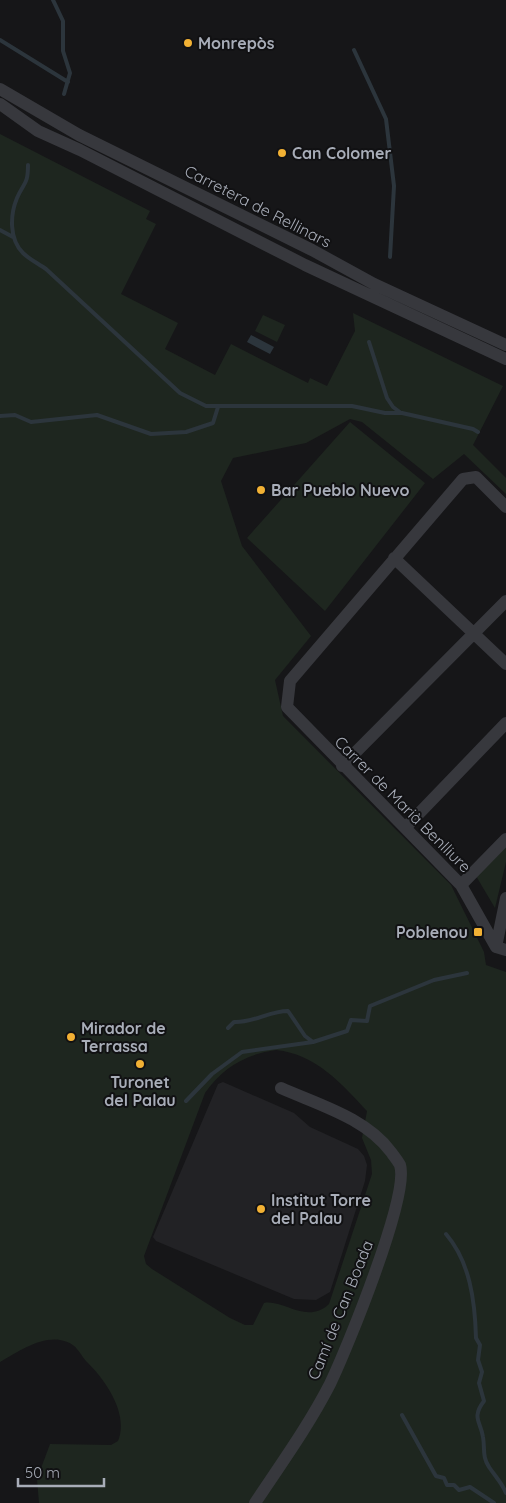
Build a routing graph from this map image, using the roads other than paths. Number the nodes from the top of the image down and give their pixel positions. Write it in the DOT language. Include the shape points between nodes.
graph roads {
  1 [pos="0,89"];
  2 [pos="0,104"];
  3 [pos="506,345"];
  4 [pos="506,359"];
  5 [pos="506,507"];
  6 [pos="394,558"];
  7 [pos="506,600"];
  8 [pos="474,631"];
  9 [pos="506,664"];
  10 [pos="506,723"];
  11 [pos="342,766"];
  12 [pos="405,828"];
  13 [pos="506,839"];
  14 [pos="461,885"];
  15 [pos="506,898"];
  16 [pos="501,948"];
  17 [pos="281,1088"];
  18 [pos="255,1503"];
  1 -- 3 [label="street, Carretera de Rellinars" via="88,139 374,284"];
  2 -- 4 [label="street, Carretera de Rellinars" via="52,138 305,265"];
  5 -- 6 [label="street" via="476,477 463,479"];
  6 -- 8 [label="street"];
  6 -- 11 [label="street, Carrer de Marià Benlliure" via="290,681 287,707"];
  7 -- 8 [label="street"];
  8 -- 9 [label="street"];
  8 -- 11 [label="street"];
  10 -- 12 [label="street"];
  11 -- 12 [label="street, Carrer de Marià Benlliure"];
  12 -- 14 [label="street, Carrer de Marià Benlliure"];
  13 -- 14 [label="street"];
  14 -- 16 [label="street, Carrer de Marià Benlliure"];
  15 -- 16 [label="street"];
  17 -- 18 [label="street, Camí de Can Boada" via="343,1115 372,1132 400,1164 401,1182 393,1218 340,1362"];
}
